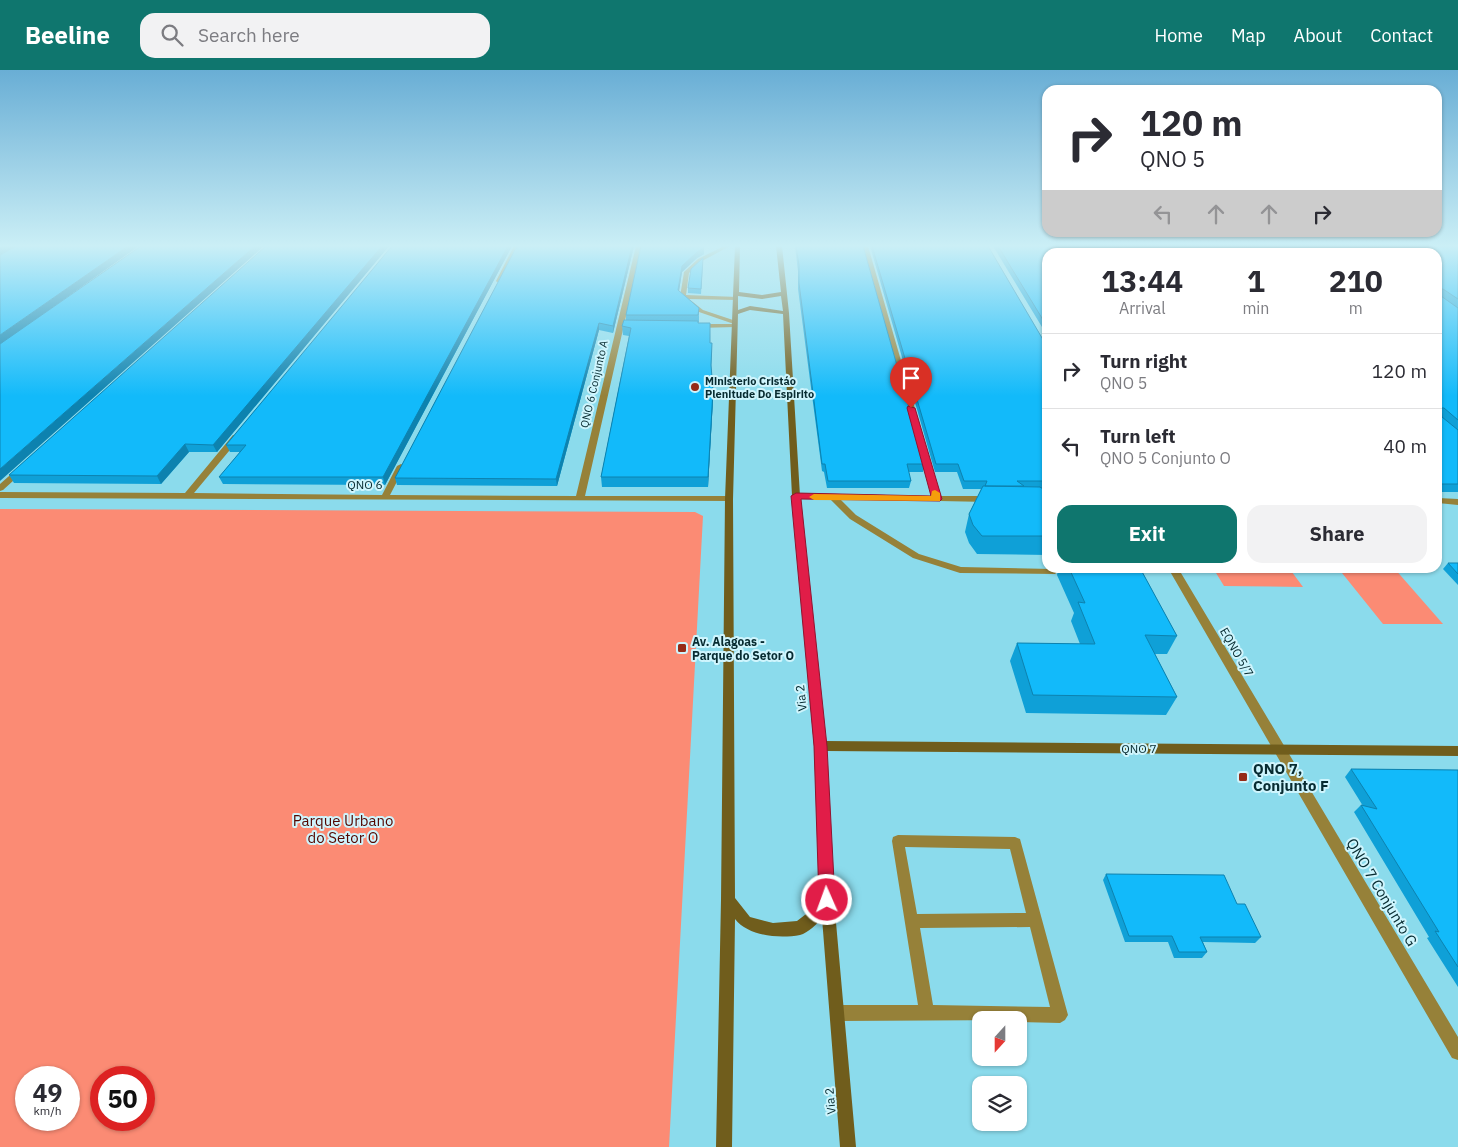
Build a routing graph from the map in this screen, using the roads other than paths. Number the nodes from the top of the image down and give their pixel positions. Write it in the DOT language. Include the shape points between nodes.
graph roads {
  1 [pos="626,296"];
  2 [pos="722,296"];
  3 [pos="736,296"];
  4 [pos="743,296"];
  5 [pos="767,296"];
  6 [pos="783,296"];
  7 [pos="879,296"];
  8 [pos="683,297"];
  9 [pos="737,312"];
  10 [pos="786,313"];
  11 [pos="734,324"];
  12 [pos="619,325"];
  13 [pos="629,325"];
  14 [pos="686,326"];
  15 [pos="243,428"];
  16 [pos="29,462"];
  17 [pos="404,462"];
  18 [pos="0,488"];
  19 [pos="0,495"];
  20 [pos="187,496"];
  21 [pos="385,496"];
  22 [pos="796,496"];
  23 [pos="833,497"];
  24 [pos="580,498"];
  25 [pos="729,499"];
  26 [pos="937,499"];
  27 [pos="1001,499"];
  28 [pos="1442,502"];
  29 [pos="1458,502"];
  30 [pos="1042,572"];
  31 [pos="1177,573"];
  32 [pos="820,746"];
  33 [pos="1279,750"];
  34 [pos="1458,751"];
  35 [pos="728,900"];
  36 [pos="827,900"];
  37 [pos="1034,920"];
  38 [pos="911,921"];
  39 [pos="927,1012"];
  40 [pos="838,1013"];
  41 [pos="1458,1052"];
  42 [pos="724,1147"];
  43 [pos="848,1147"];
  1 -- 12 [label="street, QNO 6 Conjunto A"];
  2 -- 8 [label="street"];
  3 -- 9 [label="main road"];
  4 -- 5 [label="main road"];
  6 -- 10 [label="main road, Via 2"];
  7 -- 26 [label="street"];
  8 -- 11 [label="street" via="701,310"];
  9 -- 10 [label="main road" via="750,308"];
  9 -- 11 [label="main road"];
  10 -- 22 [label="main road, Via 2"];
  11 -- 14 [label="street"];
  11 -- 25 [label="main road"];
  12 -- 13 [label="street"];
  12 -- 24 [label="street, QNO 6 Conjunto A"];
  15 -- 20 [label="street"];
  16 -- 18 [label="street"];
  17 -- 21 [label="street"];
  19 -- 20 [label="street, QNO 6"];
  20 -- 21 [label="street, QNO 6"];
  21 -- 24 [label="street, QNO 6"];
  22 -- 23 [label="street"];
  22 -- 32 [label="main road, Via 2"];
  23 -- 26 [label="street"];
  23 -- 30 [label="street" via="853,517 916,556 960,570"];
  24 -- 25 [label="street, QNO 6"];
  25 -- 35 [label="main road"];
  26 -- 27 [label="street"];
  28 -- 29 [label="street"];
  31 -- 33 [label="street, EQNO 5/7"];
  32 -- 33 [label="main road, QNO 7"];
  32 -- 36 [label="main road, Via 2"];
  33 -- 34 [label="main road, QNO 7"];
  33 -- 41 [label="street, QNO 7 Conjunto G"];
  35 -- 36 [label="main road" via="746,922 773,930 800,928"];
  35 -- 42 [label="main road"];
  36 -- 40 [label="main road, Via 2"];
  37 -- 38 [label="street"];
  37 -- 38 [label="street" via="1015,843 898,841"];
  37 -- 39 [label="street" via="1060,1015"];
  38 -- 39 [label="street"];
  39 -- 40 [label="street"];
  40 -- 43 [label="main road, Via 2"];
}
